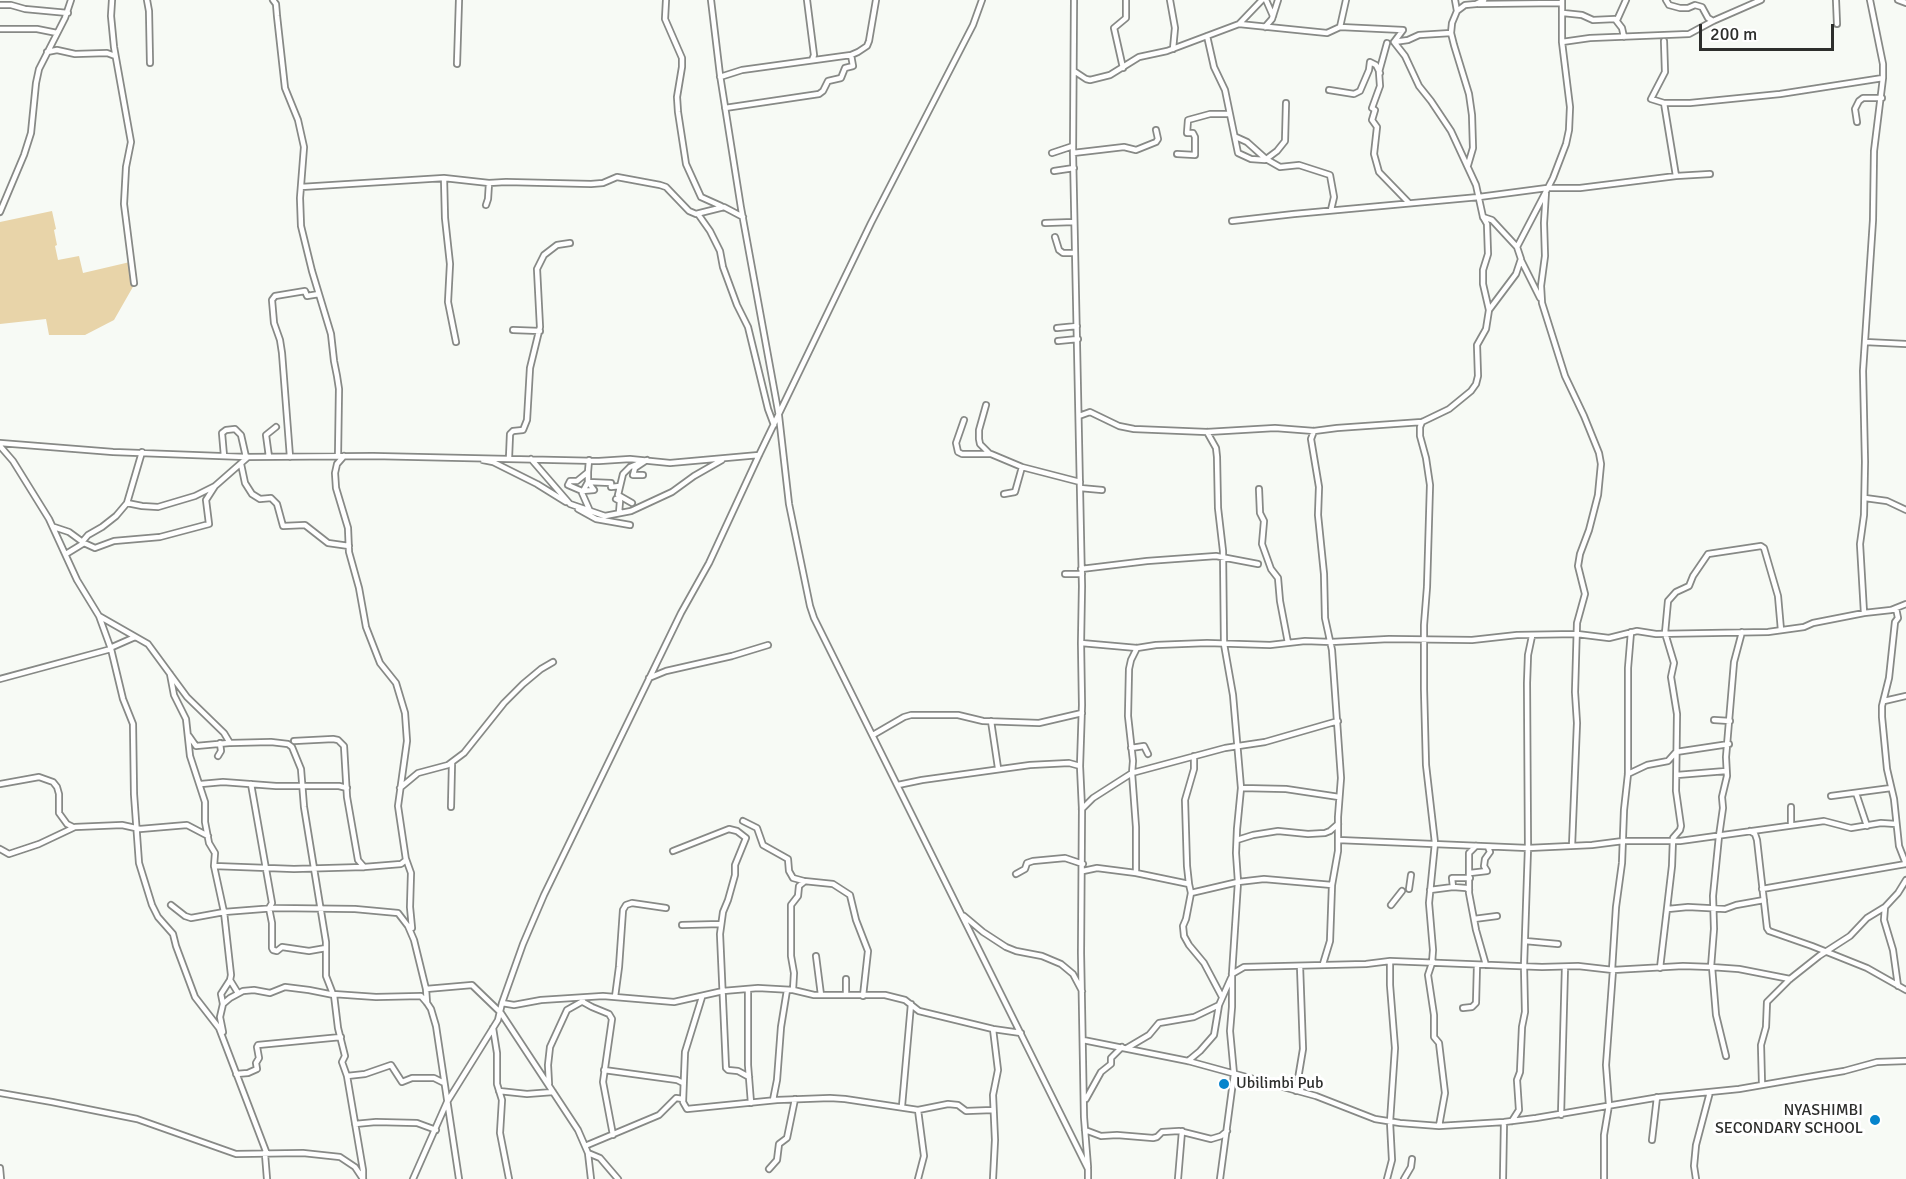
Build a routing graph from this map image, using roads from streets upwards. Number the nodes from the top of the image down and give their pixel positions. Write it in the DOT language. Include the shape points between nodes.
graph roads {
  1 [pos="71,0"];
  2 [pos="112,0"];
  3 [pos="147,0"];
  4 [pos="273,0"];
  5 [pos="459,0"];
  6 [pos="666,0"];
  7 [pos="711,0"];
  8 [pos="807,0"];
  9 [pos="876,0"];
  10 [pos="982,0"];
  11 [pos="1074,0"];
  12 [pos="1126,0"];
  13 [pos="1170,0"];
  14 [pos="1264,0"];
  15 [pos="1278,0"];
  16 [pos="1346,0"];
  17 [pos="1455,0"];
  18 [pos="1484,0"];
  19 [pos="1626,0"];
  20 [pos="1666,0"];
  21 [pos="1761,0"];
  22 [pos="1836,0"];
  23 [pos="1869,0"];
  24 [pos="1898,0"];
  25 [pos="1562,2"];
  26 [pos="1906,3"];
  27 [pos="1476,4"];
  28 [pos="0,5"];
  29 [pos="1457,11"];
  30 [pos="68,13"];
  31 [pos="1563,13"];
  32 [pos="1273,16"];
  33 [pos="1617,20"];
  34 [pos="1713,21"];
  35 [pos="1239,24"];
  36 [pos="1837,24"];
  37 [pos="1265,27"];
  38 [pos="1340,27"];
  39 [pos="0,29"];
  40 [pos="57,33"];
  41 [pos="1451,33"];
  42 [pos="1207,36"];
  43 [pos="1624,37"];
  44 [pos="1664,41"];
  45 [pos="1394,42"];
  46 [pos="1562,42"];
  47 [pos="1387,44"];
  48 [pos="1173,49"];
  49 [pos="47,52"];
  50 [pos="851,55"];
  51 [pos="115,56"];
  52 [pos="812,60"];
  53 [pos="150,63"];
  54 [pos="457,64"];
  55 [pos="1123,68"];
  56 [pos="1074,71"];
  57 [pos="1380,73"];
  58 [pos="720,77"];
  59 [pos="1883,78"];
  60 [pos="1329,90"];
  61 [pos="1881,98"];
  62 [pos="1286,103"];
  63 [pos="1664,103"];
  64 [pos="725,108"];
  65 [pos="1229,114"];
  66 [pos="1857,122"];
  67 [pos="1156,130"];
  68 [pos="1236,137"];
  69 [pos="1073,146"];
  70 [pos="1052,153"];
  71 [pos="1073,153"];
  72 [pos="1177,154"];
  73 [pos="1266,159"];
  74 [pos="1468,165"];
  75 [pos="1074,168"];
  76 [pos="1054,171"];
  77 [pos="1710,174"];
  78 [pos="1676,176"];
  79 [pos="444,178"];
  80 [pos="489,183"];
  81 [pos="302,187"];
  82 [pos="1547,188"];
  83 [pos="1479,197"];
  84 [pos="1409,203"];
  85 [pos="486,205"];
  86 [pos="724,207"];
  87 [pos="1331,210"];
  88 [pos="0,212"];
  89 [pos="698,214"];
  90 [pos="743,217"];
  91 [pos="1483,217"];
  92 [pos="1232,221"];
  93 [pos="1074,222"];
  94 [pos="1045,223"];
  95 [pos="1055,237"];
  96 [pos="570,243"];
  97 [pos="1518,247"];
  98 [pos="1075,253"];
  99 [pos="1521,259"];
  100 [pos="134,283"];
  101 [pos="319,294"];
  102 [pos="1542,303"];
  103 [pos="1490,310"];
  104 [pos="1077,326"];
  105 [pos="1057,328"];
  106 [pos="513,330"];
  107 [pos="540,331"];
  108 [pos="1078,339"];
  109 [pos="1058,340"];
  110 [pos="456,342"];
  111 [pos="1865,342"];
  112 [pos="1906,344"];
  113 [pos="986,405"];
  114 [pos="779,416"];
  115 [pos="1079,416"];
  116 [pos="963,420"];
  117 [pos="1422,422"];
  118 [pos="774,425"];
  119 [pos="276,427"];
  120 [pos="1314,431"];
  121 [pos="1207,432"];
  122 [pos="0,444"];
  123 [pos="142,452"];
  124 [pos="992,454"];
  125 [pos="759,455"];
  126 [pos="224,456"];
  127 [pos="290,456"];
  128 [pos="338,456"];
  129 [pos="344,456"];
  130 [pos="247,457"];
  131 [pos="269,457"];
  132 [pos="474,458"];
  133 [pos="509,458"];
  134 [pos="531,459"];
  135 [pos="724,459"];
  136 [pos="588,460"];
  137 [pos="648,460"];
  138 [pos="241,464"];
  139 [pos="1022,467"];
  140 [pos="588,472"];
  141 [pos="643,475"];
  142 [pos="588,482"];
  143 [pos="1080,485"];
  144 [pos="215,486"];
  145 [pos="620,486"];
  146 [pos="1259,489"];
  147 [pos="1102,490"];
  148 [pos="583,491"];
  149 [pos="1004,494"];
  150 [pos="1865,498"];
  151 [pos="616,499"];
  152 [pos="127,502"];
  153 [pos="632,503"];
  154 [pos="570,504"];
  155 [pos="1906,510"];
  156 [pos="590,511"];
  157 [pos="631,511"];
  158 [pos="619,513"];
  159 [pos="605,516"];
  160 [pos="630,525"];
  161 [pos="53,527"];
  162 [pos="83,543"];
  163 [pos="349,546"];
  164 [pos="66,554"];
  165 [pos="1223,558"];
  166 [pos="1258,564"];
  167 [pos="1081,571"];
  168 [pos="1065,574"];
  169 [pos="1906,604"];
  170 [pos="1896,608"];
  171 [pos="1864,613"];
  172 [pos="99,616"];
  173 [pos="1781,630"];
  174 [pos="1631,632"];
  175 [pos="1742,632"];
  176 [pos="1665,633"];
  177 [pos="1577,634"];
  178 [pos="1532,636"];
  179 [pos="135,637"];
  180 [pos="1424,640"];
  181 [pos="1331,642"];
  182 [pos="1081,643"];
  183 [pos="1288,643"];
  184 [pos="1224,644"];
  185 [pos="768,645"];
  186 [pos="1137,648"];
  187 [pos="111,649"];
  188 [pos="553,662"];
  189 [pos="170,672"];
  190 [pos="649,678"];
  191 [pos="0,679"];
  192 [pos="1906,696"];
  193 [pos="1884,701"];
  194 [pos="1082,713"];
  195 [pos="1714,720"];
  196 [pos="991,721"];
  197 [pos="1338,721"];
  198 [pos="1730,721"];
  199 [pos="187,733"];
  200 [pos="873,735"];
  201 [pos="294,741"];
  202 [pos="229,743"];
  203 [pos="220,744"];
  204 [pos="1729,744"];
  205 [pos="1238,746"];
  206 [pos="1131,748"];
  207 [pos="1676,752"];
  208 [pos="1148,754"];
  209 [pos="218,756"];
  210 [pos="1194,756"];
  211 [pos="452,763"];
  212 [pos="1080,766"];
  213 [pos="998,768"];
  214 [pos="1726,771"];
  215 [pos="1132,773"];
  216 [pos="1628,774"];
  217 [pos="1677,775"];
  218 [pos="0,784"];
  219 [pos="201,784"];
  220 [pos="251,784"];
  221 [pos="303,785"];
  222 [pos="898,785"];
  223 [pos="347,788"];
  224 [pos="400,788"];
  225 [pos="1241,788"];
  226 [pos="1891,788"];
  227 [pos="1856,793"];
  228 [pos="1831,796"];
  229 [pos="1339,797"];
  230 [pos="451,807"];
  231 [pos="1791,807"];
  232 [pos="1082,810"];
  233 [pos="743,821"];
  234 [pos="1896,824"];
  235 [pos="1338,825"];
  236 [pos="1791,825"];
  237 [pos="1867,826"];
  238 [pos="73,827"];
  239 [pos="137,829"];
  240 [pos="1750,831"];
  241 [pos="208,836"];
  242 [pos="1719,836"];
  243 [pos="1237,840"];
  244 [pos="1338,840"];
  245 [pos="1623,841"];
  246 [pos="1673,841"];
  247 [pos="1435,843"];
  248 [pos="1476,846"];
  249 [pos="1572,846"];
  250 [pos="1488,847"];
  251 [pos="1528,848"];
  252 [pos="0,849"];
  253 [pos="674,850"];
  254 [pos="406,857"];
  255 [pos="1083,864"];
  256 [pos="1906,864"];
  257 [pos="214,866"];
  258 [pos="265,867"];
  259 [pos="314,867"];
  260 [pos="364,867"];
  261 [pos="1083,871"];
  262 [pos="1136,873"];
  263 [pos="1016,874"];
  264 [pos="1411,875"];
  265 [pos="1470,875"];
  266 [pos="1906,880"];
  267 [pos="805,882"];
  268 [pos="1238,882"];
  269 [pos="1189,884"];
  270 [pos="1332,885"];
  271 [pos="1453,887"];
  272 [pos="1409,889"];
  273 [pos="1762,889"];
  274 [pos="1430,890"];
  275 [pos="1469,890"];
  276 [pos="1402,891"];
  277 [pos="1191,893"];
  278 [pos="1764,900"];
  279 [pos="171,905"];
  280 [pos="1391,905"];
  281 [pos="1885,907"];
  282 [pos="269,908"];
  283 [pos="320,908"];
  284 [pos="666,908"];
  285 [pos="1668,909"];
  286 [pos="1713,909"];
  287 [pos="224,912"];
  288 [pos="962,915"];
  289 [pos="1497,916"];
  290 [pos="1474,919"];
  291 [pos="721,924"];
  292 [pos="682,926"];
  293 [pos="413,937"];
  294 [pos="1525,941"];
  295 [pos="1558,944"];
  296 [pos="326,948"];
  297 [pos="1826,952"];
  298 [pos="816,956"];
  299 [pos="1390,961"];
  300 [pos="1432,963"];
  301 [pos="1323,964"];
  302 [pos="1477,965"];
  303 [pos="1486,965"];
  304 [pos="1300,966"];
  305 [pos="1524,966"];
  306 [pos="1565,967"];
  307 [pos="1712,967"];
  308 [pos="1660,968"];
  309 [pos="1612,970"];
  310 [pos="1232,975"];
  311 [pos="846,979"];
  312 [pos="1790,979"];
  313 [pos="230,980"];
  314 [pos="1898,986"];
  315 [pos="426,988"];
  316 [pos="748,989"];
  317 [pos="790,990"];
  318 [pos="1906,990"];
  319 [pos="723,991"];
  320 [pos="1083,992"];
  321 [pos="238,993"];
  322 [pos="333,995"];
  323 [pos="821,995"];
  324 [pos="846,995"];
  325 [pos="864,996"];
  326 [pos="591,997"];
  327 [pos="615,997"];
  328 [pos="702,997"];
  329 [pos="1222,997"];
  330 [pos="583,1002"];
  331 [pos="427,1003"];
  332 [pos="502,1003"];
  333 [pos="223,1004"];
  334 [pos="911,1004"];
  335 [pos="1219,1005"];
  336 [pos="1463,1008"];
  337 [pos="501,1013"];
  338 [pos="493,1028"];
  339 [pos="993,1029"];
  340 [pos="1021,1033"];
  341 [pos="341,1037"];
  342 [pos="1083,1040"];
  343 [pos="227,1047"];
  344 [pos="1124,1048"];
  345 [pos="1726,1056"];
  346 [pos="1188,1061"];
  347 [pos="1906,1061"];
  348 [pos="604,1070"];
  349 [pos="236,1074"];
  350 [pos="1234,1074"];
  351 [pos="348,1076"];
  352 [pos="749,1077"];
  353 [pos="444,1083"];
  354 [pos="683,1083"];
  355 [pos="1762,1084"];
  356 [pos="549,1086"];
  357 [pos="1296,1090"];
  358 [pos="499,1091"];
  359 [pos="553,1092"];
  360 [pos="1710,1092"];
  361 [pos="0,1093"];
  362 [pos="1657,1097"];
  363 [pos="683,1099"];
  364 [pos="795,1099"];
  365 [pos="773,1100"];
  366 [pos="1084,1101"];
  367 [pos="447,1102"];
  368 [pos="751,1103"];
  369 [pos="1609,1105"];
  370 [pos="902,1106"];
  371 [pos="918,1110"];
  372 [pos="993,1110"];
  373 [pos="1561,1114"];
  374 [pos="1512,1121"];
  375 [pos="1390,1122"];
  376 [pos="1504,1122"];
  377 [pos="355,1124"];
  378 [pos="1439,1126"];
  379 [pos="436,1130"];
  380 [pos="1085,1130"];
  381 [pos="1182,1131"];
  382 [pos="1227,1131"];
  383 [pos="613,1135"];
  384 [pos="1652,1140"];
  385 [pos="585,1146"];
  386 [pos="588,1153"];
  387 [pos="266,1154"];
  388 [pos="1412,1159"];
  389 [pos="0,1168"];
  390 [pos="769,1169"];
  391 [pos="1088,1169"];
  392 [pos="1220,1178"];
  393 [pos="0,1179"];
  394 [pos="267,1179"];
  395 [pos="363,1179"];
  396 [pos="413,1179"];
  397 [pos="459,1179"];
  398 [pos="509,1179"];
  399 [pos="591,1179"];
  400 [pos="618,1179"];
  401 [pos="918,1179"];
  402 [pos="993,1179"];
  403 [pos="1088,1179"];
  404 [pos="1178,1179"];
  405 [pos="1387,1179"];
  406 [pos="1404,1179"];
  407 [pos="1503,1179"];
  408 [pos="1604,1179"];
  409 [pos="1696,1179"];
  1 -- 30 [label="street"];
  2 -- 51 [label="street"];
  3 -- 53 [label="street"];
  4 -- 81 [label="street" via="285,88 304,147"];
  5 -- 54 [label="street"];
  6 -- 86 [label="street" via="665,20 682,58 677,97 686,164 701,197"];
  7 -- 58 [label="street"];
  8 -- 52 [label="street"];
  9 -- 50 [label="street" via="867,46"];
  10 -- 114 [label="street"];
  11 -- 56 [label="street"];
  12 -- 55 [label="street" via="1126,18 1114,28"];
  13 -- 48 [label="street" via="1175,28"];
  14 -- 32 [label="street"];
  14 -- 35 [label="street"];
  15 -- 32 [label="street"];
  16 -- 38 [label="street"];
  17 -- 29 [label="street"];
  18 -- 27 [label="street"];
  19 -- 33 [label="street"];
  20 -- 34 [label="street" via="1680,8 1702,7"];
  21 -- 34 [label="street"];
  22 -- 36 [label="street"];
  23 -- 59 [label="street"];
  24 -- 26 [label="street"];
  25 -- 27 [label="street"];
  25 -- 31 [label="street"];
  27 -- 29 [label="street"];
  28 -- 30 [label="street"];
  29 -- 41 [label="street"];
  30 -- 40 [label="street"];
  31 -- 33 [label="street" via="1593,20"];
  31 -- 46 [label="street"];
  32 -- 37 [label="street"];
  33 -- 43 [label="street"];
  34 -- 43 [label="street" via="1689,34"];
  35 -- 37 [label="street"];
  35 -- 42 [label="street"];
  37 -- 38 [label="street" via="1328,33"];
  38 -- 45 [label="street" via="1403,30"];
  39 -- 40 [label="street"];
  40 -- 49 [label="street"];
  41 -- 45 [label="street" via="1419,35"];
  41 -- 74 [label="street" via="1472,115 1473,148"];
  42 -- 48 [label="street"];
  42 -- 65 [label="street"];
  43 -- 46 [label="street"];
  44 -- 63 [label="street" via="1665,72 1651,99"];
  45 -- 74 [label="street" via="1419,86 1452,131"];
  46 -- 82 [label="street" via="1571,117 1566,144"];
  47 -- 57 [label="street"];
  48 -- 55 [label="street" via="1139,57"];
  49 -- 51 [label="street"];
  49 -- 88 [label="street" via="36,78 32,133"];
  50 -- 52 [label="street"];
  50 -- 64 [label="street" via="853,66 844,68 841,78 828,81 819,94"];
  51 -- 100 [label="street" via="131,142 124,204"];
  52 -- 58 [label="street"];
  55 -- 56 [label="street" via="1090,80"];
  56 -- 69 [label="street"];
  57 -- 60 [label="street" via="1370,62 1360,91 1354,94"];
  57 -- 84 [label="street" via="1372,108 1372,120 1377,127 1374,154 1379,172"];
  58 -- 64 [label="street"];
  59 -- 61 [label="street"];
  59 -- 63 [label="street" via="1780,94"];
  61 -- 66 [label="street" via="1859,101 1855,109"];
  61 -- 111 [label="street" via="1874,151 1874,220"];
  62 -- 73 [label="street" via="1285,141"];
  63 -- 78 [label="street"];
  64 -- 90 [label="street"];
  65 -- 68 [label="street"];
  65 -- 72 [label="street" via="1188,120 1187,133 1195,137 1196,155"];
  67 -- 71 [label="street" via="1156,142 1136,150 1124,147"];
  68 -- 73 [label="street"];
  68 -- 73 [label="street" via="1238,153 1251,159"];
  69 -- 70 [label="street"];
  69 -- 71 [label="street"];
  71 -- 75 [label="street"];
  73 -- 87 [label="street" via="1280,167 1299,165 1330,175 1334,198"];
  74 -- 83 [label="street"];
  75 -- 76 [label="street"];
  75 -- 93 [label="street"];
  77 -- 78 [label="street"];
  78 -- 82 [label="street" via="1580,188"];
  79 -- 80 [label="street"];
  79 -- 81 [label="street"];
  79 -- 110 [label="street" via="450,264 448,302"];
  80 -- 85 [label="street"];
  80 -- 89 [label="street" via="591,184 618,177 660,185 688,211"];
  81 -- 101 [label="street" via="301,226"];
  82 -- 83 [label="street"];
  82 -- 97 [label="street"];
  82 -- 102 [label="street"];
  83 -- 84 [label="street"];
  83 -- 91 [label="street"];
  84 -- 87 [label="street"];
  86 -- 89 [label="street"];
  86 -- 90 [label="street"];
  87 -- 92 [label="street"];
  89 -- 118 [label="street" via="717,245 748,327"];
  90 -- 114 [label="street"];
  91 -- 97 [label="street" via="1492,220"];
  91 -- 103 [label="street" via="1487,224 1488,254 1483,284"];
  93 -- 94 [label="street"];
  93 -- 98 [label="street"];
  95 -- 98 [label="street" via="1059,250"];
  96 -- 107 [label="street" via="557,245 538,263"];
  97 -- 99 [label="street"];
  98 -- 104 [label="street"];
  99 -- 102 [label="street"];
  99 -- 103 [label="street" via="1516,274"];
  101 -- 127 [label="street" via="308,296 305,291 272,300 282,353"];
  101 -- 128 [label="street" via="331,334 339,389"];
  102 -- 177 [label="street" via="1564,376 1601,464 1598,495 1578,566 1584,594"];
  103 -- 117 [label="street" via="1477,345 1476,384 1449,409"];
  104 -- 105 [label="street"];
  104 -- 108 [label="street"];
  106 -- 107 [label="street"];
  107 -- 133 [label="street" via="530,368 527,420 523,430 510,434"];
  108 -- 109 [label="street"];
  108 -- 115 [label="street"];
  111 -- 112 [label="street"];
  111 -- 150 [label="street"];
  113 -- 124 [label="street" via="979,439"];
  114 -- 118 [label="street"];
  114 -- 200 [label="street" via="789,504 810,606"];
  115 -- 121 [label="street" via="1090,412 1127,428"];
  115 -- 143 [label="street"];
  116 -- 124 [label="street" via="956,443 958,452 969,456"];
  117 -- 120 [label="street"];
  117 -- 180 [label="street" via="1420,436 1430,485"];
  118 -- 125 [label="street"];
  119 -- 131 [label="street" via="266,435"];
  120 -- 121 [label="street" via="1275,428"];
  120 -- 181 [label="street" via="1311,439 1319,487 1324,618"];
  121 -- 165 [label="street" via="1216,448"];
  122 -- 123 [label="street"];
  122 -- 161 [label="street"];
  123 -- 126 [label="street"];
  123 -- 152 [label="street"];
  124 -- 139 [label="street"];
  125 -- 135 [label="street"];
  125 -- 190 [label="street"];
  126 -- 130 [label="street"];
  126 -- 130 [label="street" via="222,433 235,429 241,435"];
  127 -- 128 [label="street"];
  127 -- 131 [label="street"];
  128 -- 129 [label="street"];
  129 -- 132 [label="street"];
  129 -- 163 [label="street" via="335,472"];
  130 -- 131 [label="street"];
  130 -- 138 [label="street"];
  132 -- 133 [label="street"];
  132 -- 154 [label="street" via="493,462"];
  133 -- 134 [label="street"];
  134 -- 136 [label="street"];
  134 -- 154 [label="street"];
  135 -- 137 [label="street" via="670,463"];
  135 -- 157 [label="street" via="672,492"];
  136 -- 137 [label="street"];
  136 -- 140 [label="street"];
  137 -- 141 [label="street" via="635,468 633,475"];
  137 -- 145 [label="street" via="630,467"];
  138 -- 144 [label="street"];
  138 -- 163 [label="street" via="252,494 276,502 283,526 305,525 328,543"];
  139 -- 143 [label="street"];
  139 -- 149 [label="street" via="1015,492"];
  140 -- 142 [label="street"];
  140 -- 148 [label="street" via="568,484"];
  142 -- 145 [label="street"];
  142 -- 148 [label="street"];
  142 -- 148 [label="street" via="594,490"];
  143 -- 147 [label="street"];
  143 -- 167 [label="street"];
  144 -- 152 [label="street" via="164,506"];
  144 -- 162 [label="street" via="206,500 209,524 154,539 115,541 95,548"];
  145 -- 153 [label="street" via="618,495"];
  146 -- 183 [label="street" via="1263,544 1278,578"];
  148 -- 156 [label="street"];
  150 -- 155 [label="street" via="1887,501"];
  150 -- 171 [label="street" via="1860,544"];
  151 -- 158 [label="street" via="620,501"];
  152 -- 162 [label="street"];
  154 -- 156 [label="street"];
  154 -- 160 [label="street" via="596,519"];
  156 -- 159 [label="street"];
  157 -- 158 [label="street"];
  157 -- 160 [label="street"];
  158 -- 159 [label="street"];
  159 -- 160 [label="street"];
  161 -- 162 [label="street" via="69,532"];
  161 -- 164 [label="street"];
  162 -- 164 [label="street"];
  163 -- 224 [label="street" via="369,638 380,663 396,683 405,713 407,741"];
  164 -- 172 [label="street"];
  165 -- 166 [label="street"];
  165 -- 167 [label="street" via="1147,561"];
  165 -- 184 [label="street"];
  167 -- 168 [label="street"];
  167 -- 182 [label="street"];
  169 -- 170 [label="street"];
  170 -- 171 [label="street"];
  170 -- 193 [label="street" via="1898,618"];
  171 -- 173 [label="street"];
  172 -- 179 [label="street"];
  172 -- 187 [label="street"];
  173 -- 175 [label="street"];
  173 -- 176 [label="street" via="1778,596 1761,546 1708,554 1689,586 1671,597"];
  174 -- 176 [label="street"];
  174 -- 177 [label="street" via="1609,638"];
  174 -- 216 [label="street"];
  175 -- 176 [label="street"];
  175 -- 198 [label="street" via="1734,662"];
  176 -- 207 [label="street" via="1674,663 1671,677 1677,714"];
  177 -- 178 [label="street"];
  177 -- 249 [label="street"];
  178 -- 180 [label="street"];
  178 -- 251 [label="street" via="1527,655"];
  179 -- 187 [label="street"];
  179 -- 189 [label="street" via="148,644"];
  180 -- 181 [label="street"];
  180 -- 247 [label="street" via="1426,765"];
  181 -- 183 [label="street"];
  181 -- 197 [label="street"];
  182 -- 186 [label="street"];
  182 -- 194 [label="street"];
  183 -- 184 [label="street"];
  184 -- 186 [label="street"];
  184 -- 205 [label="street"];
  185 -- 190 [label="street"];
  186 -- 206 [label="street" via="1129,669"];
  187 -- 191 [label="street"];
  187 -- 239 [label="street" via="133,724"];
  188 -- 211 [label="street" via="522,684"];
  189 -- 199 [label="street"];
  189 -- 202 [label="street"];
  190 -- 332 [label="street" via="544,896"];
  192 -- 193 [label="street"];
  193 -- 226 [label="street" via="1882,717"];
  194 -- 196 [label="street" via="1039,723"];
  194 -- 212 [label="street"];
  195 -- 198 [label="street"];
  196 -- 200 [label="street" via="958,715 911,715"];
  196 -- 213 [label="street"];
  197 -- 205 [label="street"];
  197 -- 229 [label="street"];
  198 -- 204 [label="street"];
  199 -- 203 [label="street" via="196,746"];
  199 -- 219 [label="street" via="190,756"];
  200 -- 222 [label="street"];
  201 -- 223 [label="street" via="340,742 344,746"];
  202 -- 203 [label="street"];
  202 -- 221 [label="street" via="288,744 296,755"];
  203 -- 209 [label="street"];
  204 -- 207 [label="street"];
  204 -- 214 [label="street"];
  205 -- 210 [label="street"];
  205 -- 225 [label="street"];
  206 -- 208 [label="street" via="1144,746"];
  206 -- 215 [label="street"];
  207 -- 216 [label="street" via="1668,761"];
  207 -- 217 [label="street"];
  210 -- 215 [label="street"];
  210 -- 269 [label="street" via="1185,800"];
  211 -- 224 [label="street" via="420,772"];
  211 -- 230 [label="street"];
  212 -- 213 [label="street" via="1069,763"];
  212 -- 232 [label="street"];
  213 -- 222 [label="street"];
  214 -- 217 [label="street"];
  214 -- 242 [label="street"];
  215 -- 232 [label="street" via="1093,798"];
  215 -- 262 [label="street"];
  216 -- 245 [label="street"];
  217 -- 246 [label="street" via="1681,826"];
  218 -- 238 [label="street" via="39,777 53,782 59,794 59,813"];
  219 -- 220 [label="street"];
  219 -- 241 [label="street"];
  220 -- 221 [label="street"];
  220 -- 258 [label="street"];
  221 -- 223 [label="street"];
  221 -- 259 [label="street"];
  222 -- 288 [label="street"];
  223 -- 260 [label="street" via="358,860"];
  224 -- 254 [label="street" via="398,811"];
  225 -- 229 [label="street" via="1286,789"];
  225 -- 243 [label="street"];
  226 -- 227 [label="street"];
  226 -- 234 [label="street"];
  227 -- 228 [label="street"];
  227 -- 237 [label="street"];
  229 -- 235 [label="street"];
  231 -- 236 [label="street"];
  232 -- 255 [label="street"];
  233 -- 267 [label="street" via="757,828 764,846 788,859 793,878"];
  234 -- 237 [label="street"];
  234 -- 256 [label="street"];
  235 -- 243 [label="street" via="1325,833 1278,831"];
  235 -- 244 [label="street"];
  236 -- 237 [label="street" via="1824,821 1851,828"];
  236 -- 240 [label="street"];
  238 -- 239 [label="street" via="122,825"];
  238 -- 252 [label="street" via="9,854"];
  239 -- 241 [label="street" via="187,825"];
  239 -- 343 [label="street" via="139,863 152,906 173,933 195,997 216,1022"];
  240 -- 242 [label="street"];
  240 -- 273 [label="street" via="1757,840"];
  241 -- 257 [label="street"];
  242 -- 246 [label="street"];
  242 -- 286 [label="street"];
  243 -- 268 [label="street"];
  244 -- 247 [label="street"];
  244 -- 270 [label="street"];
  245 -- 246 [label="street"];
  245 -- 249 [label="street"];
  245 -- 309 [label="street"];
  246 -- 285 [label="street"];
  247 -- 248 [label="street"];
  247 -- 274 [label="street"];
  248 -- 250 [label="street"];
  248 -- 265 [label="street" via="1469,853"];
  249 -- 251 [label="street"];
  250 -- 251 [label="street"];
  250 -- 265 [label="street" via="1484,866 1487,871"];
  251 -- 294 [label="street"];
  253 -- 291 [label="street" via="729,830 746,838 735,865"];
  254 -- 260 [label="street" via="401,864"];
  254 -- 293 [label="street" via="411,873"];
  255 -- 261 [label="street"];
  255 -- 263 [label="street" via="1065,858 1033,861"];
  256 -- 273 [label="street"];
  257 -- 258 [label="street"];
  257 -- 287 [label="street"];
  258 -- 259 [label="street"];
  258 -- 282 [label="street" via="272,903"];
  259 -- 260 [label="street"];
  259 -- 283 [label="street"];
  261 -- 262 [label="street" via="1094,868"];
  261 -- 320 [label="street"];
  262 -- 269 [label="street"];
  264 -- 272 [label="street"];
  265 -- 271 [label="street" via="1452,878"];
  265 -- 275 [label="street"];
  266 -- 281 [label="street"];
  267 -- 317 [label="street" via="790,905 794,973"];
  267 -- 325 [label="street" via="833,884 850,895 868,951"];
  268 -- 270 [label="street" via="1264,879"];
  268 -- 277 [label="street"];
  268 -- 310 [label="street"];
  269 -- 277 [label="street"];
  270 -- 301 [label="street" via="1330,941"];
  271 -- 274 [label="street"];
  271 -- 275 [label="street"];
  273 -- 278 [label="street"];
  274 -- 300 [label="street"];
  275 -- 290 [label="street"];
  276 -- 280 [label="street"];
  277 -- 329 [label="street" via="1184,936"];
  278 -- 286 [label="street"];
  278 -- 297 [label="street" via="1769,931"];
  279 -- 287 [label="street" via="191,918"];
  281 -- 297 [label="street"];
  281 -- 314 [label="street" via="1884,920"];
  282 -- 283 [label="street"];
  282 -- 287 [label="street"];
  282 -- 296 [label="street" via="273,950"];
  283 -- 293 [label="street" via="395,912"];
  283 -- 296 [label="street"];
  284 -- 327 [label="street" via="632,903 623,910"];
  285 -- 286 [label="street"];
  285 -- 308 [label="street"];
  286 -- 307 [label="street"];
  287 -- 313 [label="street"];
  288 -- 320 [label="street" via="1016,951 1061,964 1073,974"];
  288 -- 340 [label="street"];
  289 -- 290 [label="street"];
  290 -- 303 [label="street"];
  291 -- 292 [label="street"];
  291 -- 319 [label="street"];
  293 -- 315 [label="street"];
  294 -- 295 [label="street"];
  294 -- 305 [label="street"];
  296 -- 322 [label="street" via="326,976"];
  297 -- 312 [label="street"];
  297 -- 314 [label="street"];
  298 -- 323 [label="street"];
  299 -- 300 [label="street"];
  299 -- 301 [label="street"];
  299 -- 375 [label="street" via="1395,1048"];
  300 -- 302 [label="street"];
  300 -- 378 [label="street" via="1428,975 1434,1037 1445,1093"];
  301 -- 304 [label="street"];
  302 -- 303 [label="street"];
  302 -- 336 [label="street" via="1476,1003"];
  303 -- 305 [label="street"];
  304 -- 310 [label="street" via="1244,967"];
  304 -- 357 [label="street" via="1303,1048"];
  305 -- 306 [label="street"];
  305 -- 374 [label="street" via="1519,1107"];
  306 -- 309 [label="street"];
  306 -- 373 [label="street"];
  307 -- 308 [label="street"];
  307 -- 312 [label="street"];
  307 -- 345 [label="street" via="1716,1015"];
  308 -- 309 [label="street"];
  309 -- 369 [label="street" via="1606,1065"];
  310 -- 329 [label="street"];
  310 -- 350 [label="street" via="1230,1031"];
  311 -- 324 [label="street"];
  312 -- 355 [label="street" via="1767,1004 1761,1048"];
  313 -- 321 [label="street"];
  313 -- 333 [label="street" via="221,992"];
  314 -- 318 [label="street"];
  315 -- 331 [label="street"];
  315 -- 337 [label="street" via="472,986"];
  316 -- 317 [label="street"];
  316 -- 319 [label="street"];
  316 -- 352 [label="street"];
  317 -- 323 [label="street"];
  317 -- 365 [label="street" via="781,1027"];
  319 -- 328 [label="street"];
  319 -- 352 [label="street" via="726,1068"];
  320 -- 342 [label="street"];
  321 -- 322 [label="street" via="270,993 286,987"];
  321 -- 333 [label="street"];
  322 -- 331 [label="street" via="421,996"];
  322 -- 341 [label="street"];
  323 -- 324 [label="street"];
  324 -- 325 [label="street"];
  325 -- 334 [label="street" via="897,997"];
  326 -- 327 [label="street"];
  326 -- 330 [label="street"];
  326 -- 332 [label="street"];
  327 -- 328 [label="street" via="674,1002"];
  328 -- 354 [label="street" via="686,1044"];
  329 -- 335 [label="street"];
  330 -- 348 [label="street" via="612,1018"];
  330 -- 356 [label="street" via="567,1010 550,1047"];
  331 -- 353 [label="street" via="436,1026"];
  332 -- 337 [label="street"];
  333 -- 343 [label="street" via="220,1020"];
  334 -- 339 [label="street" via="920,1011"];
  334 -- 370 [label="street"];
  335 -- 344 [label="street" via="1194,1017 1159,1023 1149,1035"];
  335 -- 346 [label="street" via="1214,1035"];
  337 -- 338 [label="street"];
  337 -- 356 [label="street"];
  338 -- 358 [label="street"];
  338 -- 367 [label="street"];
  339 -- 340 [label="street"];
  339 -- 372 [label="street" via="998,1070"];
  340 -- 391 [label="street"];
  341 -- 349 [label="street" via="258,1045 256,1069"];
  341 -- 351 [label="street" via="345,1056 342,1062"];
  342 -- 344 [label="street"];
  342 -- 366 [label="street"];
  343 -- 349 [label="street"];
  344 -- 346 [label="street"];
  344 -- 366 [label="street" via="1111,1058 1111,1064 1101,1072"];
  346 -- 350 [label="street"];
  347 -- 355 [label="street" via="1877,1062"];
  348 -- 354 [label="street"];
  348 -- 383 [label="street"];
  349 -- 387 [label="street"];
  350 -- 357 [label="street"];
  350 -- 382 [label="street"];
  351 -- 353 [label="street" via="391,1065 402,1082 434,1078"];
  351 -- 377 [label="street"];
  352 -- 368 [label="street"];
  353 -- 367 [label="street"];
  354 -- 363 [label="street"];
  355 -- 360 [label="street"];
  356 -- 359 [label="street"];
  357 -- 375 [label="street"];
  358 -- 359 [label="street"];
  358 -- 398 [label="street" via="500,1133"];
  359 -- 385 [label="street"];
  360 -- 362 [label="street"];
  360 -- 409 [label="street" via="1696,1145"];
  361 -- 387 [label="street" via="137,1119 236,1154"];
  362 -- 369 [label="street"];
  362 -- 384 [label="street"];
  363 -- 368 [label="street" via="689,1109"];
  363 -- 383 [label="street" via="676,1098 659,1115"];
  364 -- 365 [label="street"];
  364 -- 370 [label="street" via="845,1099"];
  364 -- 390 [label="street" via="787,1138 779,1144 777,1160"];
  365 -- 368 [label="street"];
  366 -- 380 [label="street"];
  367 -- 379 [label="street"];
  367 -- 397 [label="street"];
  369 -- 373 [label="street"];
  369 -- 408 [label="street"];
  370 -- 371 [label="street"];
  371 -- 372 [label="street" via="948,1104 966,1111"];
  371 -- 401 [label="street" via="924,1156"];
  372 -- 402 [label="street"];
  373 -- 374 [label="street"];
  374 -- 376 [label="street"];
  375 -- 378 [label="street"];
  375 -- 405 [label="street" via="1392,1160"];
  376 -- 378 [label="street"];
  376 -- 407 [label="street"];
  377 -- 379 [label="street" via="417,1123"];
  377 -- 395 [label="street"];
  379 -- 396 [label="street"];
  380 -- 381 [label="street" via="1101,1136 1153,1138 1162,1132"];
  380 -- 391 [label="street"];
  381 -- 382 [label="street" via="1211,1139"];
  381 -- 404 [label="street"];
  382 -- 392 [label="street"];
  383 -- 385 [label="street"];
  385 -- 386 [label="street"];
  386 -- 399 [label="street"];
  386 -- 400 [label="street" via="600,1158"];
  387 -- 394 [label="street"];
  387 -- 395 [label="street" via="340,1157 355,1167"];
  388 -- 406 [label="street"];
  389 -- 393 [label="street"];
  391 -- 403 [label="street"];
}
